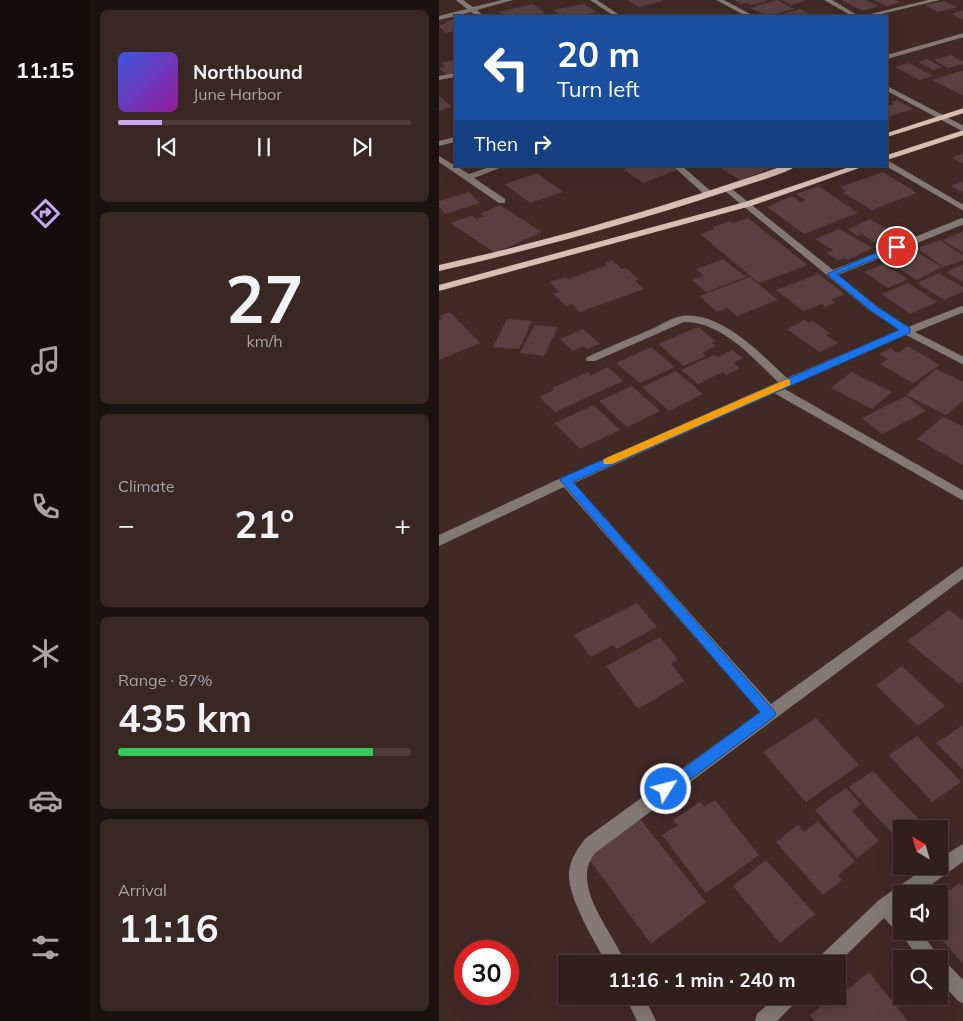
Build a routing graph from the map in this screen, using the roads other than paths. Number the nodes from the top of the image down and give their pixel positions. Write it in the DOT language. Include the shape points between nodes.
graph roads {
  1 [pos="459,0"];
  2 [pos="509,0"];
  3 [pos="593,0"];
  4 [pos="719,0"];
  5 [pos="827,0"];
  6 [pos="937,0"];
  7 [pos="469,9"];
  8 [pos="479,15"];
  9 [pos="616,15"];
  10 [pos="749,15"];
  11 [pos="854,15"];
  12 [pos="870,15"];
  13 [pos="439,18"];
  14 [pos="963,35"];
  15 [pos="888,57"];
  16 [pos="454,75"];
  17 [pos="439,78"];
  18 [pos="888,89"];
  19 [pos="963,110"];
  20 [pos="942,117"];
  21 [pos="963,131"];
  22 [pos="888,135"];
  23 [pos="454,139"];
  24 [pos="439,144"];
  25 [pos="439,158"];
  26 [pos="888,158"];
  27 [pos="888,164"];
  28 [pos="498,167"];
  29 [pos="678,167"];
  30 [pos="789,167"];
  31 [pos="858,167"];
  32 [pos="467,178"];
  33 [pos="728,189"];
  34 [pos="709,194"];
  35 [pos="502,201"];
  36 [pos="748,204"];
  37 [pos="963,209"];
  38 [pos="963,220"];
  39 [pos="439,268"];
  40 [pos="831,274"];
  41 [pos="439,288"];
  42 [pos="963,308"];
  43 [pos="906,330"];
  44 [pos="591,359"];
  45 [pos="963,362"];
  46 [pos="786,383"];
  47 [pos="774,388"];
  48 [pos="565,480"];
  49 [pos="963,497"];
  50 [pos="439,541"];
  51 [pos="963,570"];
  52 [pos="770,713"];
  53 [pos="963,851"];
  54 [pos="915,885"];
  55 [pos="893,900"];
  56 [pos="885,906"];
  57 [pos="893,915"];
  58 [pos="915,940"];
  59 [pos="923,950"];
  60 [pos="612,955"];
  61 [pos="833,955"];
  62 [pos="948,978"];
  63 [pos="963,995"];
  64 [pos="639,1005"];
  65 [pos="781,1005"];
  66 [pos="647,1021"];
  67 [pos="764,1021"];
  1 -- 7 [label="street"];
  2 -- 7 [label="street"];
  3 -- 9 [label="street"];
  4 -- 10 [label="street"];
  5 -- 11 [label="street"];
  6 -- 12 [label="street"];
  7 -- 8 [label="street"];
  7 -- 13 [label="street"];
  14 -- 15 [label="street"];
  16 -- 17 [label="street"];
  18 -- 20 [label="street"];
  19 -- 20 [label="main road"];
  20 -- 21 [label="street"];
  20 -- 22 [label="main road"];
  21 -- 26 [label="main road"];
  23 -- 24 [label="street"];
  25 -- 32 [label="street"];
  27 -- 37 [label="street"];
  28 -- 32 [label="street"];
  29 -- 34 [label="street"];
  30 -- 33 [label="main road"];
  31 -- 36 [label="main road"];
  32 -- 35 [label="street"];
  33 -- 34 [label="main road"];
  33 -- 36 [label="street"];
  34 -- 39 [label="main road" via="519,250"];
  36 -- 40 [label="street"];
  36 -- 41 [label="main road"];
  38 -- 40 [label="street"];
  40 -- 43 [label="street"];
  42 -- 43 [label="street"];
  43 -- 45 [label="street"];
  43 -- 46 [label="street"];
  44 -- 46 [label="street" via="689,318 706,321 729,334"];
  46 -- 47 [label="street"];
  47 -- 48 [label="street"];
  47 -- 49 [label="street"];
  48 -- 50 [label="street"];
  48 -- 52 [label="street"];
  51 -- 52 [label="street"];
  52 -- 60 [label="street" via="599,838 585,852 577,874 578,888"];
  53 -- 54 [label="street"];
  55 -- 56 [label="street"];
  56 -- 57 [label="street"];
  56 -- 61 [label="street"];
  58 -- 59 [label="street"];
  62 -- 63 [label="street"];
  64 -- 66 [label="street"];
  65 -- 67 [label="street"];
}
